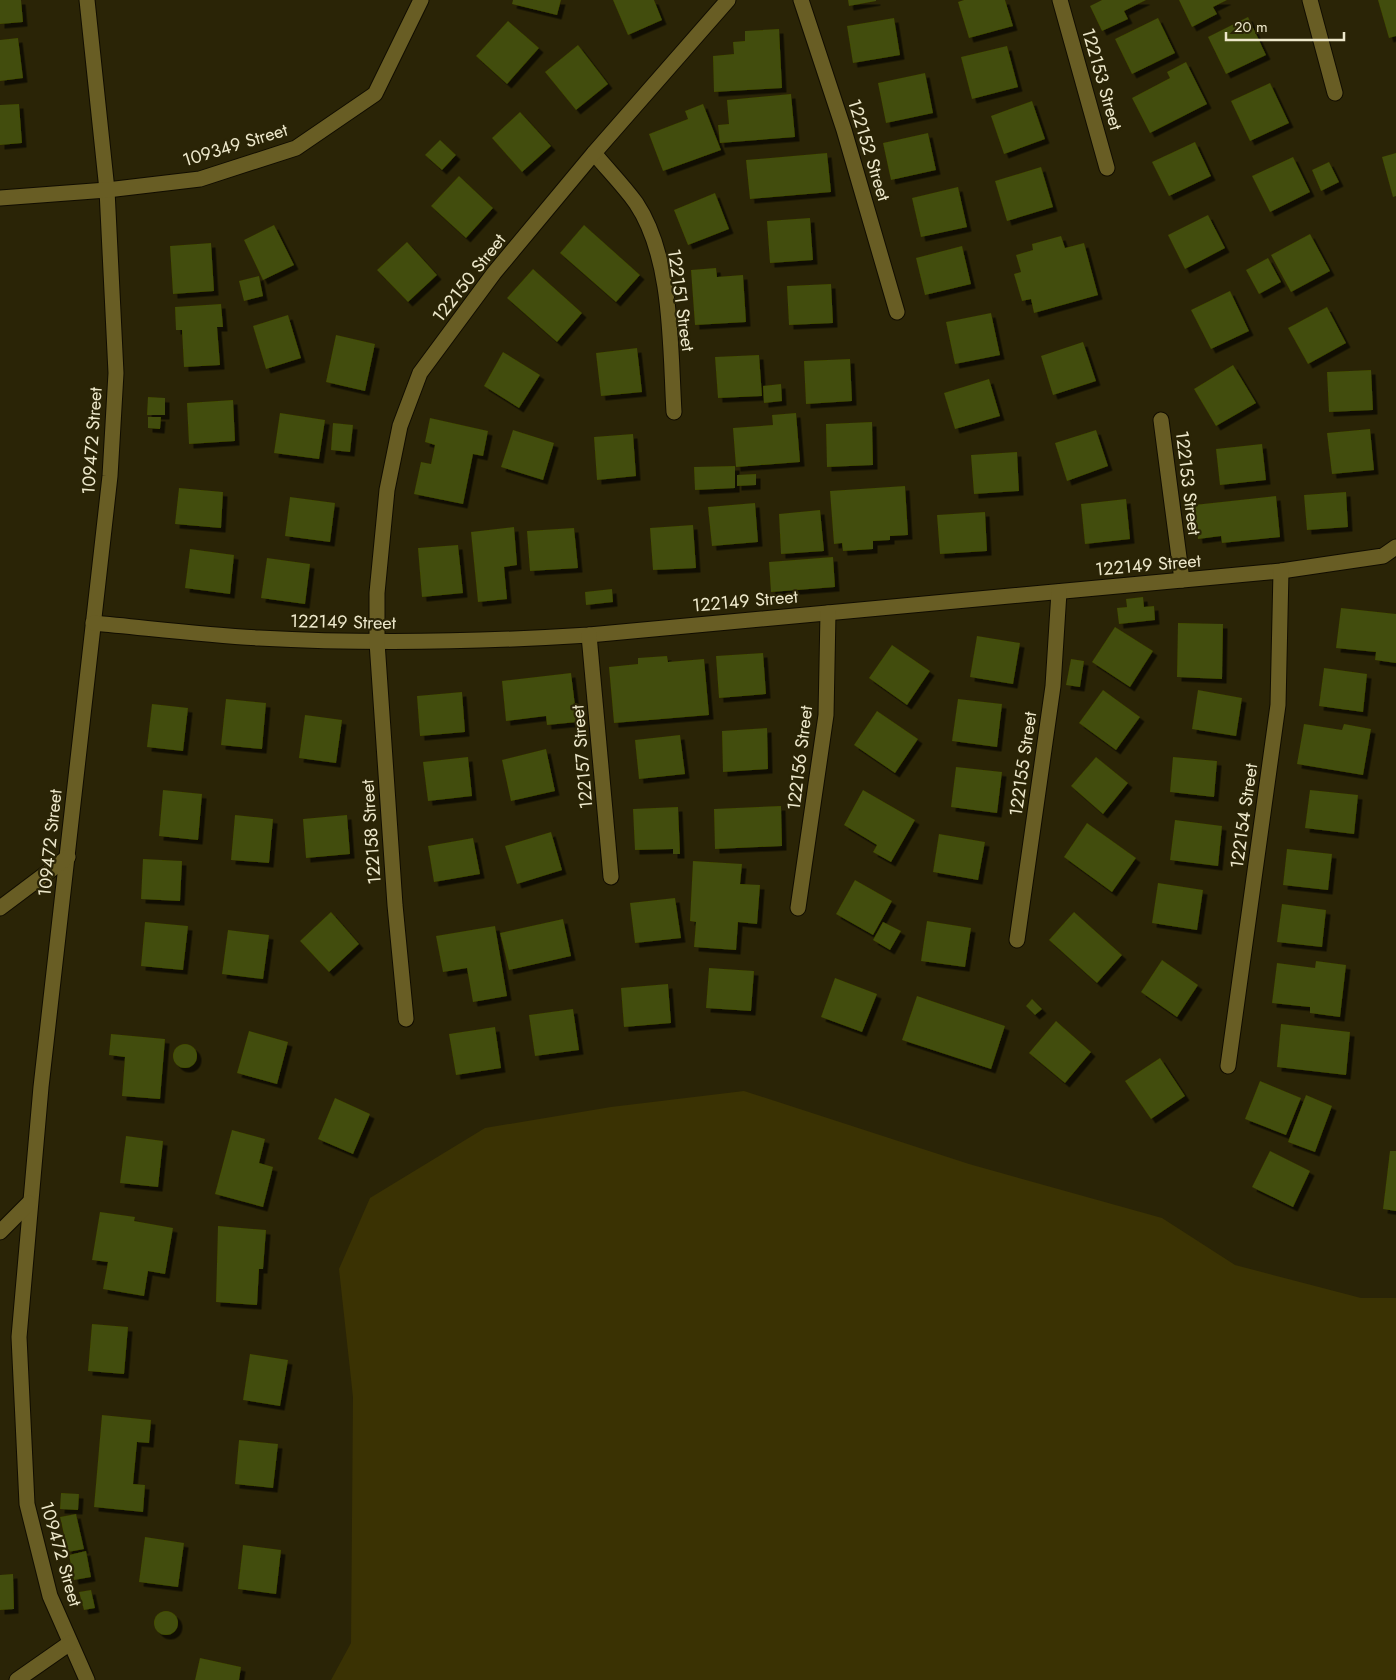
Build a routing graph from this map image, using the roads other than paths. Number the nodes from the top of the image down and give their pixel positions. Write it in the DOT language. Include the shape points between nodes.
graph roads {
  1 [pos="87,0"];
  2 [pos="421,0"];
  3 [pos="728,0"];
  4 [pos="801,0"];
  5 [pos="1060,0"];
  6 [pos="1310,0"];
  7 [pos="1335,93"];
  8 [pos="594,153"];
  9 [pos="1107,168"];
  10 [pos="107,190"];
  11 [pos="0,198"];
  12 [pos="897,312"];
  13 [pos="674,412"];
  14 [pos="1161,420"];
  15 [pos="1396,547"];
  16 [pos="1281,571"];
  17 [pos="1182,580"];
  18 [pos="1059,592"];
  19 [pos="828,612"];
  20 [pos="92,623"];
  21 [pos="589,635"];
  22 [pos="377,642"];
  23 [pos="68,857"];
  24 [pos="611,877"];
  25 [pos="0,908"];
  26 [pos="798,908"];
  27 [pos="1018,940"];
  28 [pos="406,1019"];
  29 [pos="1228,1066"];
  30 [pos="29,1203"];
  31 [pos="0,1232"];
  32 [pos="70,1643"];
  33 [pos="17,1680"];
  34 [pos="87,1680"];
  1 -- 10 [label="street, 109472 Street"];
  2 -- 10 [label="street, 109349 Street" via="375,94 296,148 200,179"];
  3 -- 8 [label="street, 122150 Street"];
  4 -- 12 [label="street, 122152 Street" via="844,130"];
  5 -- 9 [label="street, 122153 Street"];
  6 -- 7 [label="street"];
  8 -- 13 [label="street, 122151 Street" via="636,203 654,245 667,310"];
  8 -- 22 [label="street, 122150 Street" via="494,272 420,373 400,426 387,490 377,593"];
  10 -- 11 [label="street, 109349 Street"];
  10 -- 20 [label="street, 109472 Street" via="116,374 110,476"];
  14 -- 17 [label="street, 122153 Street"];
  15 -- 16 [label="street, 122149 Street" via="1383,556"];
  16 -- 17 [label="street, 122149 Street"];
  16 -- 29 [label="street, 122154 Street" via="1278,705"];
  17 -- 18 [label="street, 122149 Street"];
  18 -- 19 [label="street, 122149 Street"];
  18 -- 27 [label="street, 122155 Street" via="1053,686"];
  19 -- 21 [label="street, 122149 Street"];
  19 -- 26 [label="street, 122156 Street" via="826,715"];
  20 -- 22 [label="street, 122149 Street" via="257,638"];
  20 -- 23 [label="street, 109472 Street"];
  21 -- 22 [label="street, 122149 Street" via="487,641"];
  21 -- 24 [label="street, 122157 Street"];
  22 -- 28 [label="street, 122158 Street"];
  23 -- 25 [label="street"];
  23 -- 30 [label="street, 109472 Street"];
  30 -- 31 [label="street"];
  30 -- 32 [label="street, 109472 Street" via="19,1337 27,1504 50,1596"];
  32 -- 33 [label="street"];
  32 -- 34 [label="street, 109472 Street"];
}
